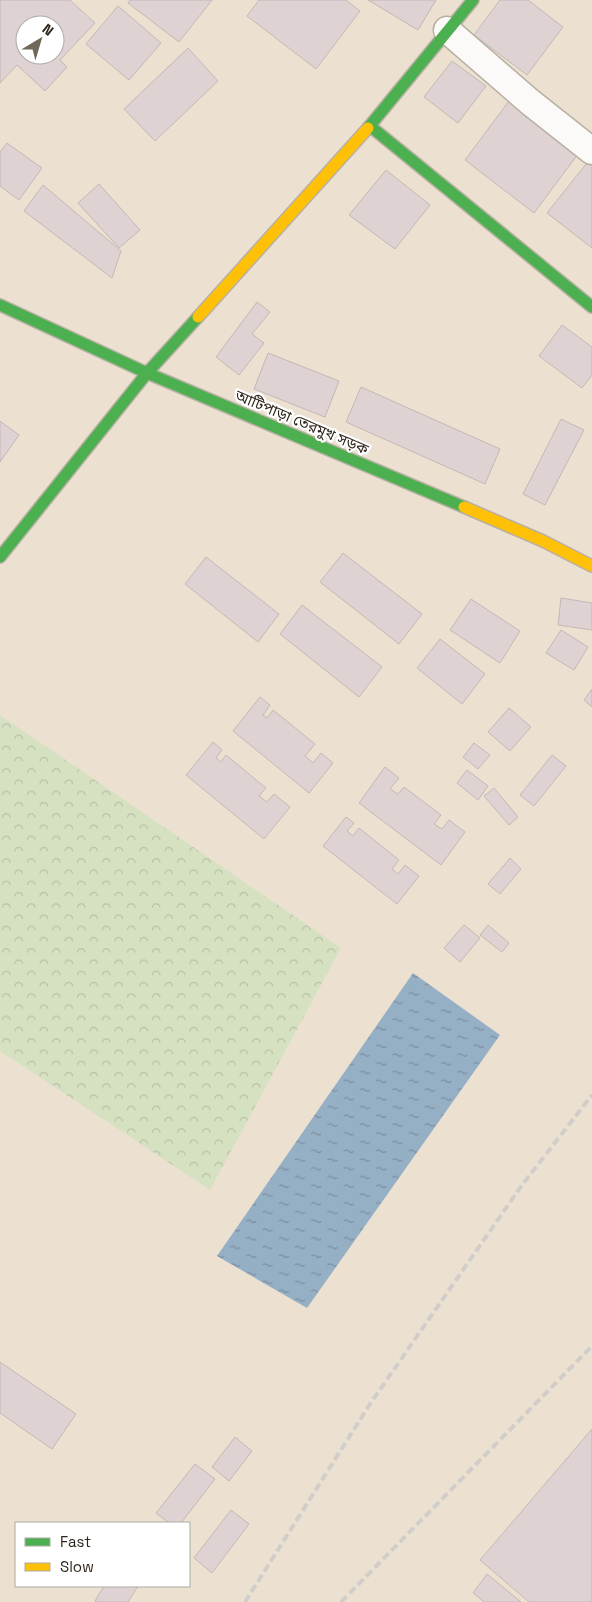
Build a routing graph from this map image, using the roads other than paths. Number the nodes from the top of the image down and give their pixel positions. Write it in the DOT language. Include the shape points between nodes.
graph roads {
  1 [pos="473,0"];
  2 [pos="447,30"];
  3 [pos="370,126"];
  4 [pos="592,151"];
  5 [pos="0,305"];
  6 [pos="592,308"];
  7 [pos="147,373"];
  8 [pos="0,557"];
  9 [pos="592,566"];
  1 -- 2 [label="street"];
  2 -- 3 [label="street"];
  2 -- 4 [label="street"];
  3 -- 6 [label="street"];
  3 -- 7 [label="street"];
  5 -- 7 [label="street, আটিপাড়া তেরমুখ সড়ক"];
  7 -- 8 [label="street"];
  7 -- 9 [label="street, আটিপাড়া তেরমুখ সড়ক" via="543,541"];
}
